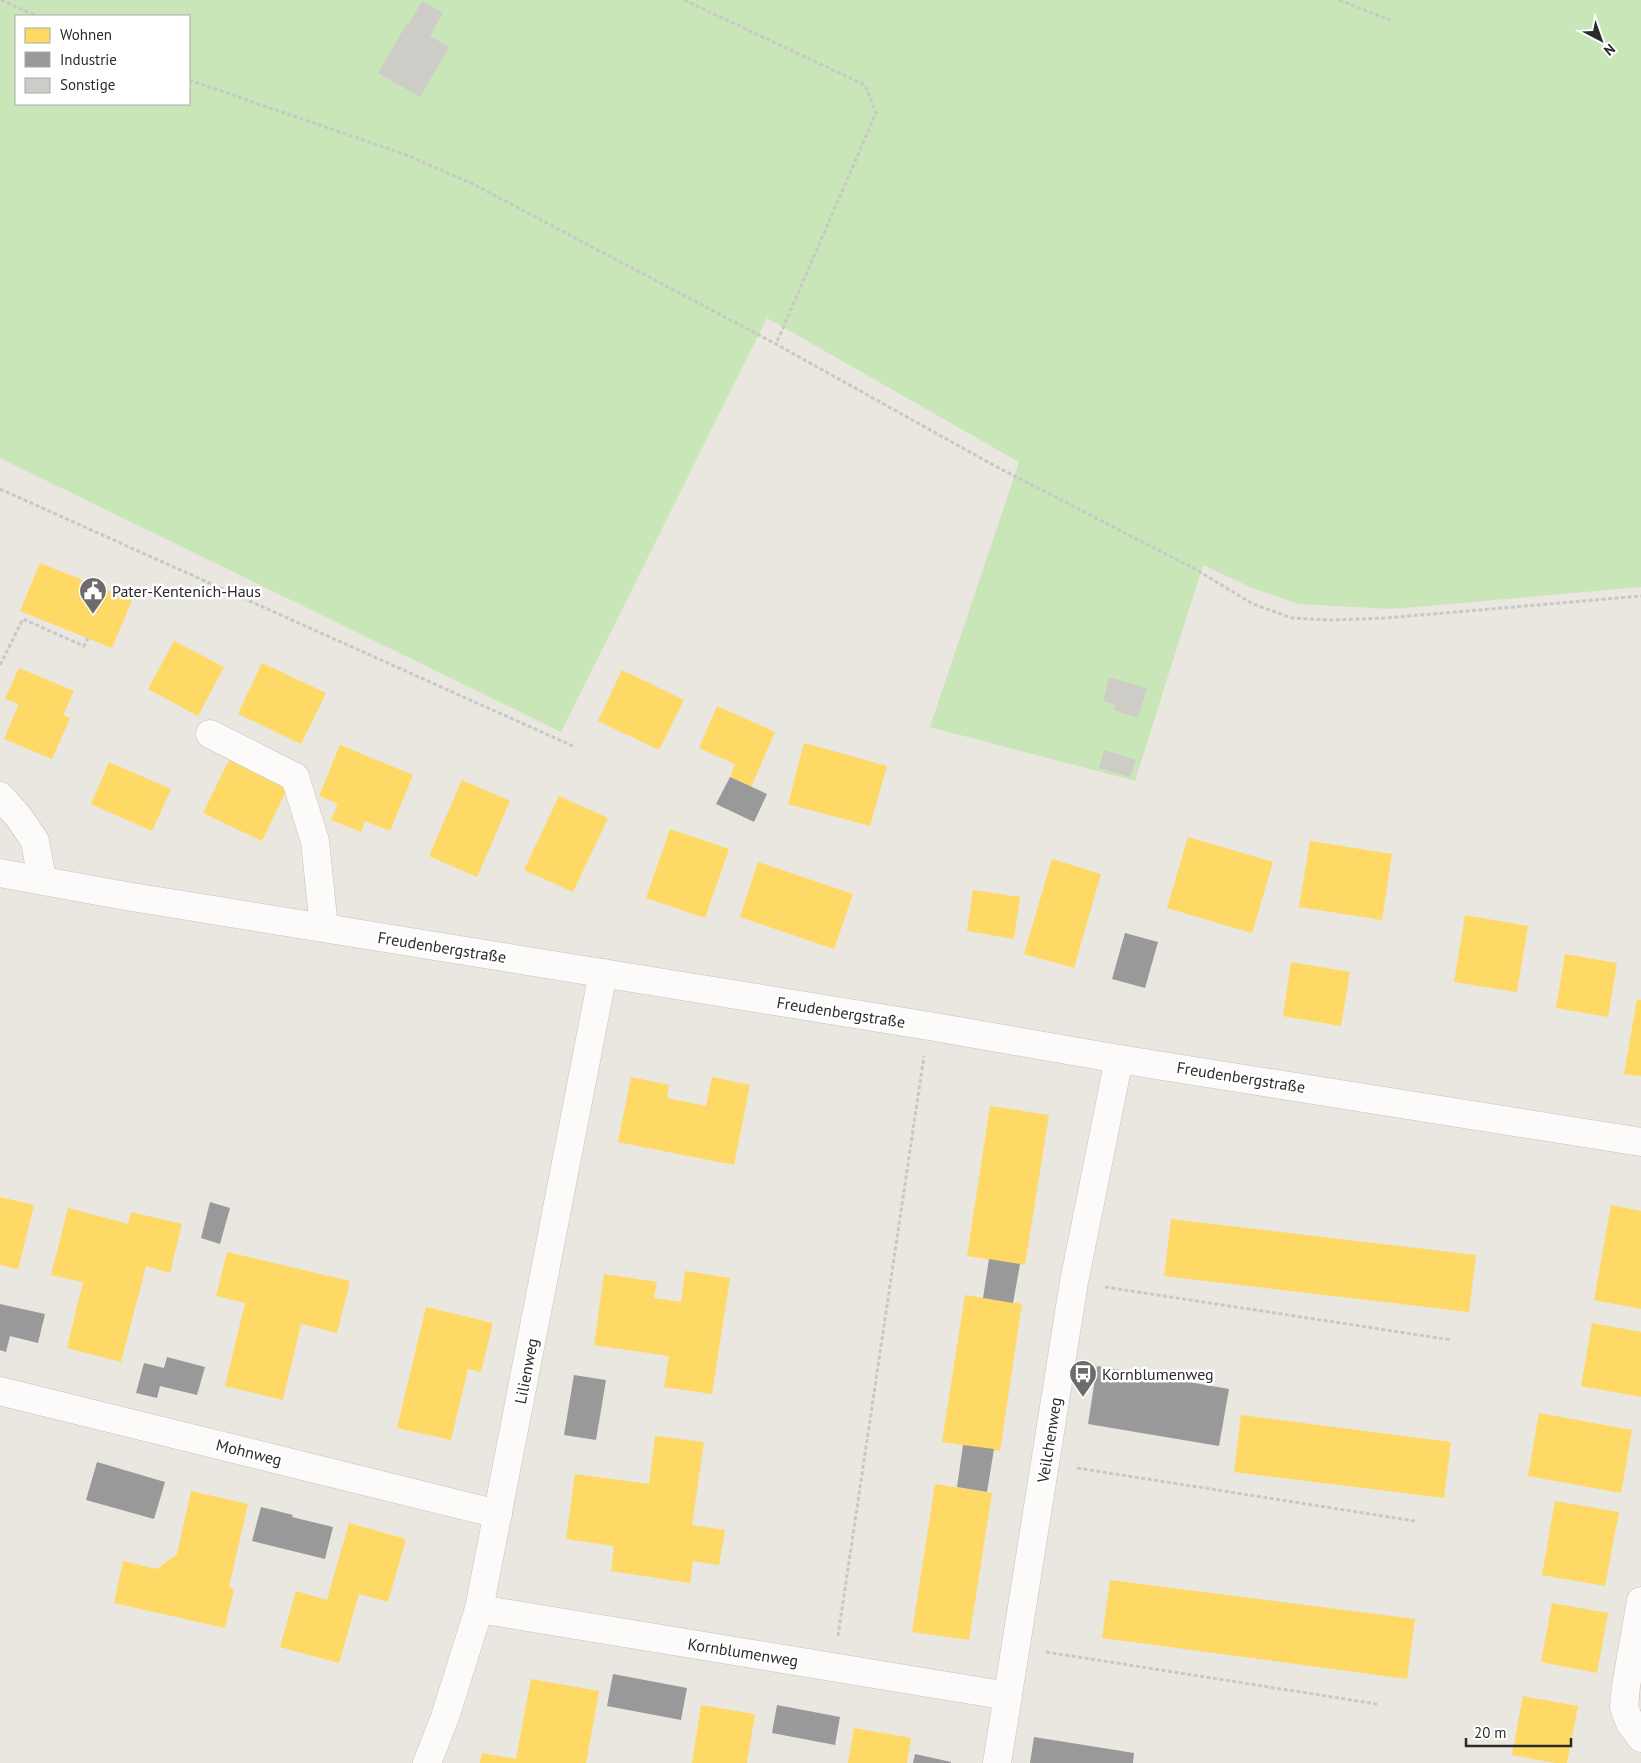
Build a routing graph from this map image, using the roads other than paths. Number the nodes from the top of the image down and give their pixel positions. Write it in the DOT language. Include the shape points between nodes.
graph roads {
  1 [pos="210,734"];
  2 [pos="0,796"];
  3 [pos="0,873"];
  4 [pos="42,880"];
  5 [pos="324,928"];
  6 [pos="603,973"];
  7 [pos="1119,1059"];
  8 [pos="1641,1142"];
  9 [pos="0,1391"];
  10 [pos="498,1514"];
  11 [pos="1641,1601"];
  12 [pos="478,1609"];
  13 [pos="1008,1696"];
  14 [pos="1641,1738"];
  15 [pos="426,1763"];
  16 [pos="997,1763"];
  1 -- 5 [label="street" via="295,777 316,841"];
  2 -- 4 [label="street" via="35,841"];
  3 -- 4 [label="street, Freudenbergstraße"];
  4 -- 5 [label="street, Freudenbergstraße"];
  5 -- 6 [label="street, Freudenbergstraße"];
  6 -- 7 [label="street, Freudenbergstraße"];
  6 -- 10 [label="street, Lilienweg"];
  7 -- 8 [label="street, Freudenbergstraße"];
  7 -- 13 [label="street, Veilchenweg" via="1074,1282"];
  9 -- 10 [label="street, Mohnweg"];
  10 -- 12 [label="street, Lilienweg"];
  11 -- 14 [label="street" via="1624,1707"];
  12 -- 13 [label="street, Kornblumenweg"];
  12 -- 15 [label="street, Lilienweg" via="445,1717"];
  13 -- 16 [label="street, Veilchenweg"];
}
